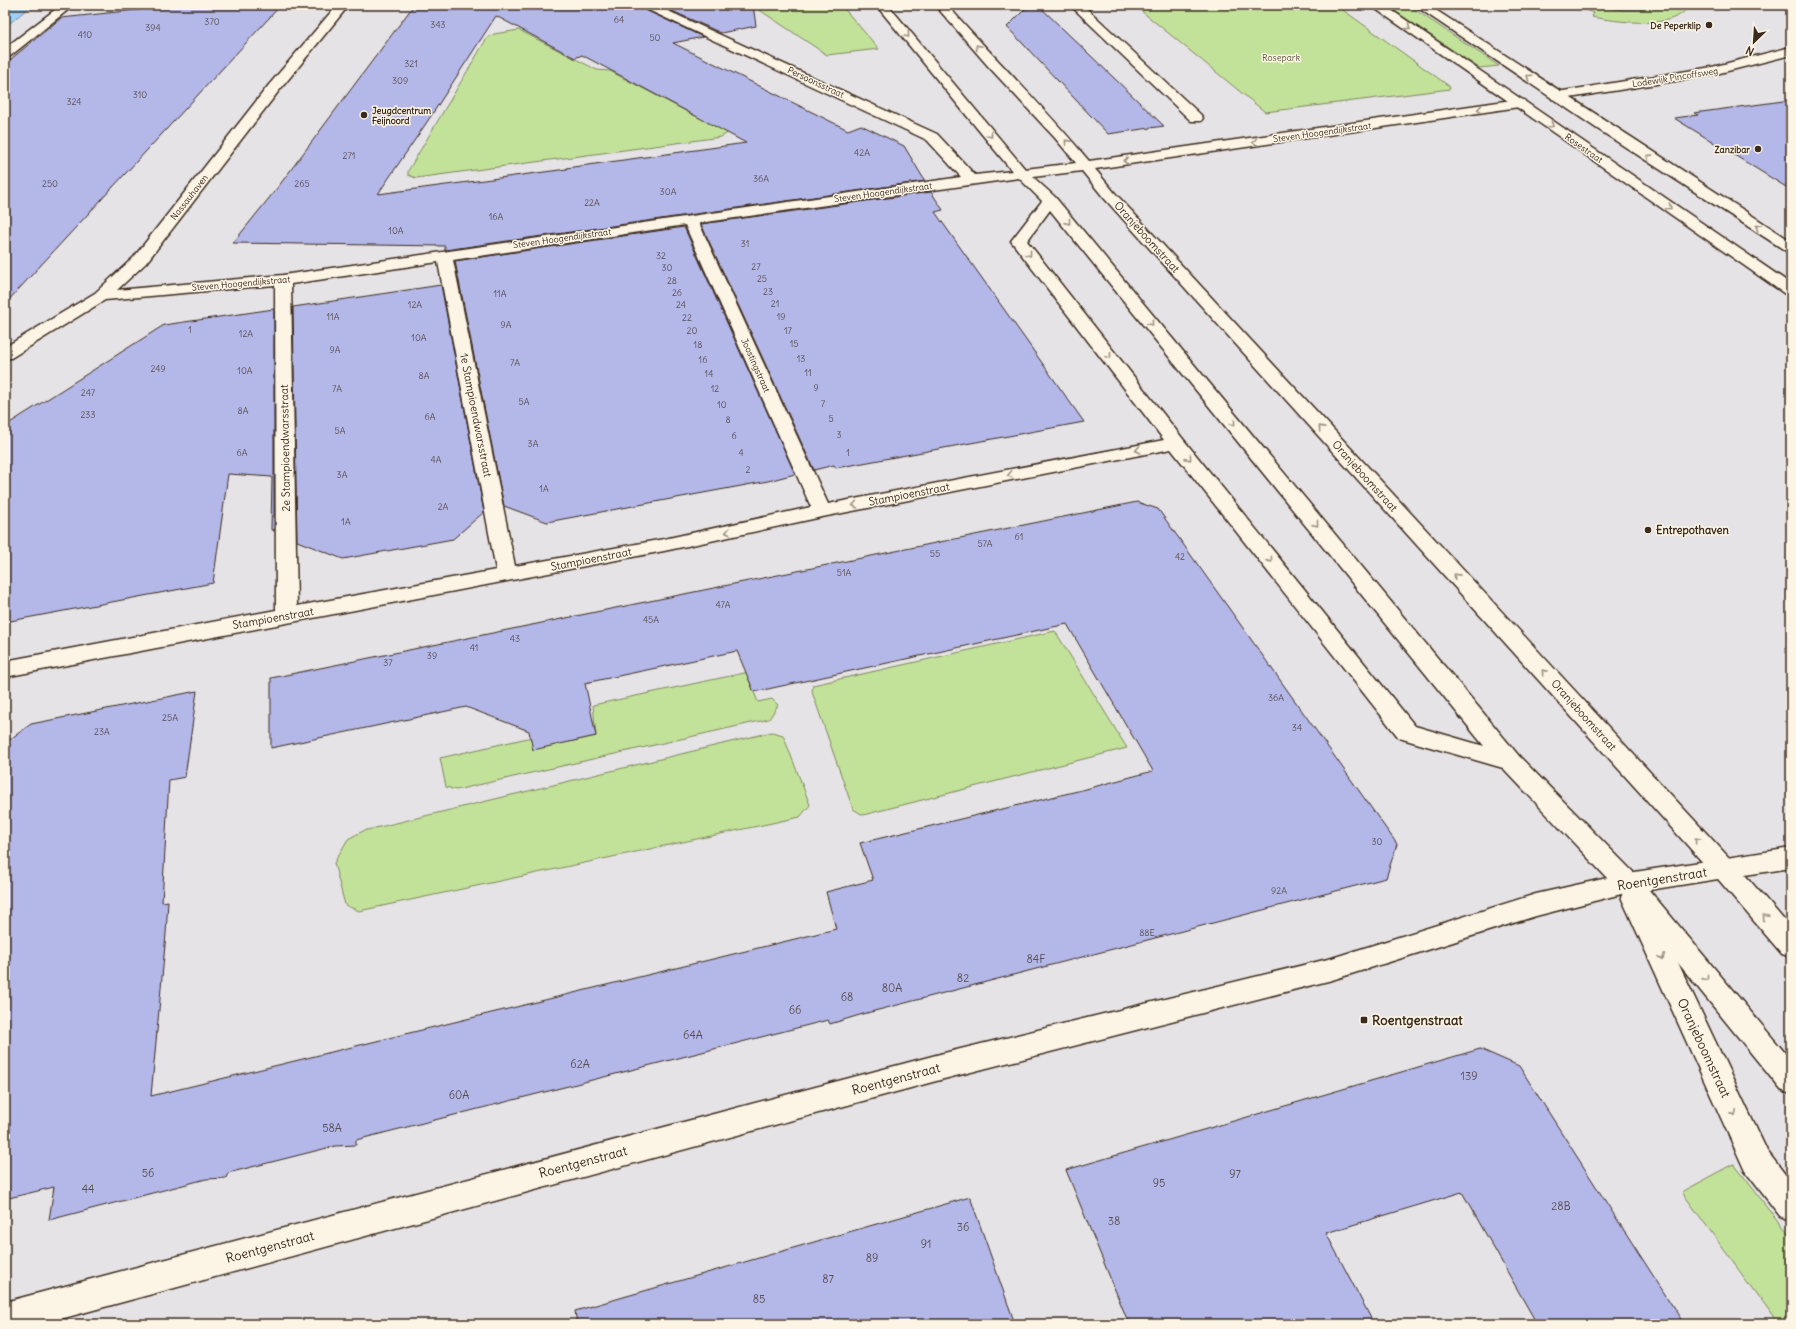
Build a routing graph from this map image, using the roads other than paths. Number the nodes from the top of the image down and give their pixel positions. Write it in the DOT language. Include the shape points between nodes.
graph roads {
  1 [pos="68,5"];
  2 [pos="343,5"];
  3 [pos="646,5"];
  4 [pos="882,5"];
  5 [pos="941,5"];
  6 [pos="1076,5"];
  7 [pos="1376,5"];
  8 [pos="1420,5"];
  9 [pos="1791,51"];
  10 [pos="5,54"];
  11 [pos="1557,96"];
  12 [pos="1519,103"];
  13 [pos="1196,118"];
  14 [pos="1086,166"];
  15 [pos="1022,174"];
  16 [pos="971,180"];
  17 [pos="1050,200"];
  18 [pos="690,220"];
  19 [pos="1791,248"];
  20 [pos="445,256"];
  21 [pos="283,280"];
  22 [pos="1791,291"];
  23 [pos="101,296"];
  24 [pos="5,354"];
  25 [pos="1176,442"];
  26 [pos="822,511"];
  27 [pos="507,575"];
  28 [pos="287,616"];
  29 [pos="5,669"];
  30 [pos="1511,762"];
  31 [pos="1791,858"];
  32 [pos="1724,869"];
  33 [pos="1628,883"];
  34 [pos="1791,946"];
  35 [pos="1791,1081"];
  36 [pos="1791,1206"];
  37 [pos="5,1318"];
  1 -- 10 [label="street"];
  2 -- 23 [label="street, Nassauhaven" via="273,89 140,260"];
  3 -- 16 [label="street, Persoonsstraat" via="932,137"];
  4 -- 15 [label="street, Oranjeboomstraat, one-way"];
  14 -- 5 [label="street, Oranjeboomstraat, one-way"];
  6 -- 13 [label="street"];
  7 -- 12 [label="street, Rosestraat, one-way"];
  11 -- 8 [label="street, one-way"];
  9 -- 11 [label="street, Lodewijk Pincoffsweg" via="1712,72"];
  11 -- 12 [label="street, Steven Hoogendijkstraat"];
  19 -- 11 [label="street, one-way"];
  12 -- 14 [label="street, Steven Hoogendijkstraat, one-way"];
  12 -- 22 [label="street, Rosestraat, one-way"];
  14 -- 15 [label="street, Steven Hoogendijkstraat"];
  32 -- 14 [label="street, Oranjeboomstraat, one-way" via="1114,200"];
  15 -- 16 [label="street, Steven Hoogendijkstraat"];
  15 -- 17 [label="street, Oranjeboomstraat"];
  16 -- 18 [label="street, Steven Hoogendijkstraat"];
  17 -- 25 [label="street, Oranjeboomstraat, one-way" via="1019,241"];
  17 -- 30 [label="street, Oranjeboomstraat, one-way"];
  18 -- 20 [label="street, Steven Hoogendijkstraat"];
  18 -- 26 [label="street, Joostingstraat"];
  20 -- 21 [label="street, Steven Hoogendijkstraat"];
  20 -- 27 [label="street, 1e Stampioendwarsstraat"];
  21 -- 23 [label="street, Steven Hoogendijkstraat"];
  21 -- 28 [label="street, 2e Stampioendwarsstraat"];
  23 -- 24 [label="street, Nassauhaven"];
  25 -- 26 [label="street, Stampioenstraat, one-way"];
  25 -- 30 [label="street, Oranjeboomstraat, one-way" via="1407,732"];
  26 -- 27 [label="street, Stampioenstraat, one-way"];
  27 -- 28 [label="street, Stampioenstraat"];
  28 -- 29 [label="street, Stampioenstraat" via="158,638"];
  30 -- 33 [label="street, Oranjeboomstraat"];
  31 -- 32 [label="street, Roentgenstraat"];
  32 -- 33 [label="street, Roentgenstraat"];
  34 -- 32 [label="street, Oranjeboomstraat, one-way"];
  33 -- 35 [label="street, Oranjeboomstraat, one-way"];
  33 -- 36 [label="street, Oranjeboomstraat, one-way" via="1756,1161"];
  33 -- 37 [label="street, Roentgenstraat" via="1536,905 1332,969 924,1071"];
}
